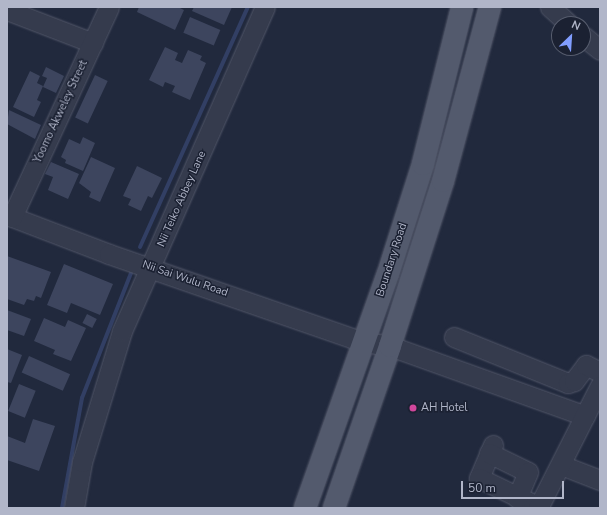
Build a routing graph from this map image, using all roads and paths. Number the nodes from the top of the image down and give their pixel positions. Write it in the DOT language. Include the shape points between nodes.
graph roads {
  1 [pos="109,7"];
  2 [pos="265,7"];
  3 [pos="462,7"];
  4 [pos="490,7"];
  5 [pos="550,7"];
  6 [pos="10,9"];
  7 [pos="560,16"];
  8 [pos="93,43"];
  9 [pos="591,43"];
  10 [pos="600,50"];
  11 [pos="9,216"];
  12 [pos="152,268"];
  13 [pos="454,337"];
  14 [pos="363,342"];
  15 [pos="390,346"];
  16 [pos="600,372"];
  17 [pos="600,386"];
  18 [pos="585,416"];
  19 [pos="560,465"];
  20 [pos="600,480"];
  21 [pos="517,498"];
  22 [pos="74,508"];
  23 [pos="305,508"];
  24 [pos="334,508"];
  25 [pos="538,508"];
  1 -- 8 [label="street, Yoomo Akweley Street"];
  2 -- 12 [label="street, Nii Teiko Abbey Lane"];
  3 -- 14 [label="main road, Boundary Road" via="422,164"];
  4 -- 15 [label="main road" via="443,181"];
  5 -- 7 [label="street"];
  6 -- 8 [label="street"];
  8 -- 11 [label="street, Yoomo Akweley Street"];
  9 -- 10 [label="street"];
  11 -- 12 [label="street, Nii Sai Wulu Road"];
  12 -- 14 [label="street, Nii Sai Wulu Road"];
  12 -- 22 [label="street, Nii Teiko Abbey Lane" via="122,331 82,462"];
  13 -- 16 [label="street" via="568,383 574,381 586,365"];
  14 -- 15 [label="street, Nii Sai Wulu Road"];
  14 -- 23 [label="main road, Boundary Road"];
  15 -- 18 [label="street, Nii Sai Wulu Road"];
  15 -- 24 [label="main road"];
  17 -- 18 [label="street"];
  18 -- 19 [label="street"];
  19 -- 20 [label="street"];
  19 -- 25 [label="street"];
  21 -- 21 [label="street" via="528,472 491,449 479,478"];
  21 -- 25 [label="street"];
}
